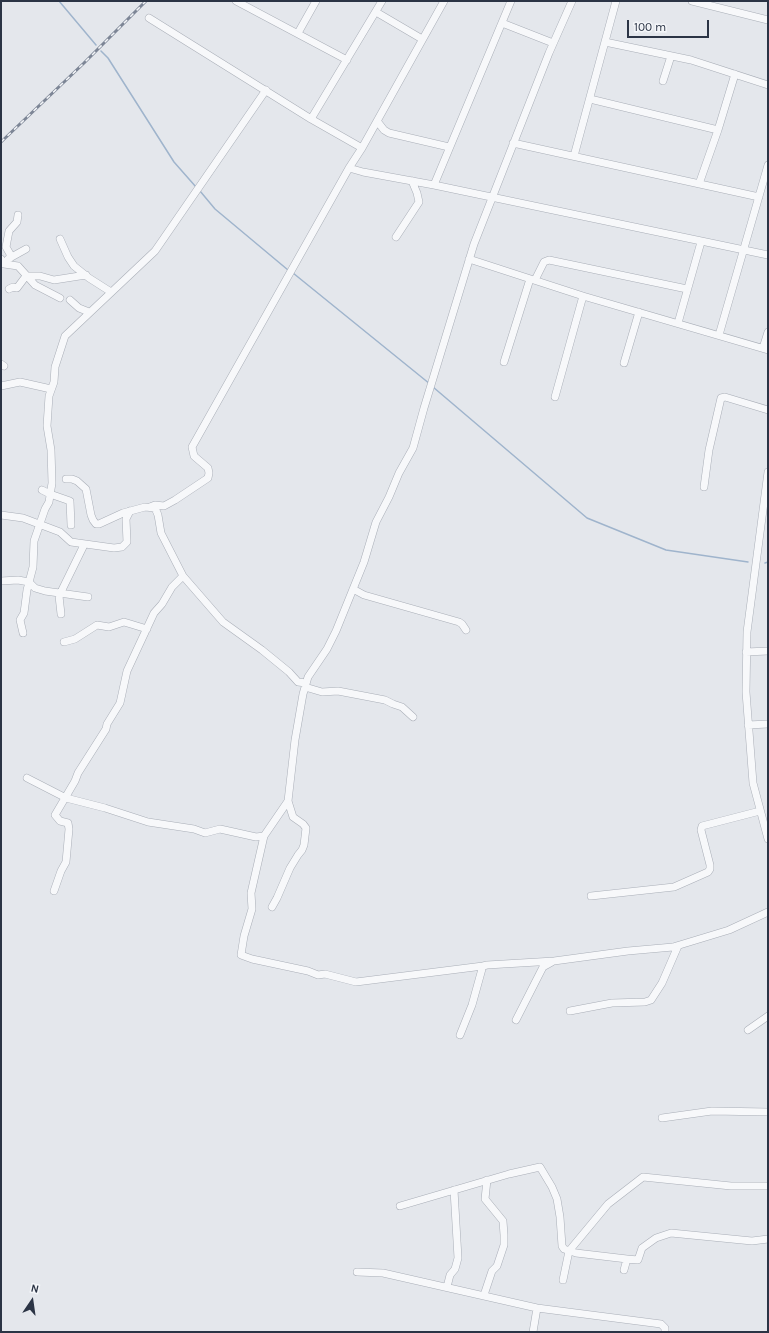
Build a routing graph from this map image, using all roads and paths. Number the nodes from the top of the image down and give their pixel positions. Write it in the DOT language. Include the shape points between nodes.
graph roads {
  1 [pos="316,1"];
  2 [pos="382,1"];
  3 [pos="444,1"];
  4 [pos="511,1"];
  5 [pos="572,1"];
  6 [pos="616,1"];
  7 [pos="692,1"];
  8 [pos="240,2"];
  9 [pos="376,12"];
  10 [pos="149,18"];
  11 [pos="768,20"];
  12 [pos="502,23"];
  13 [pos="298,33"];
  14 [pos="422,39"];
  15 [pos="605,42"];
  16 [pos="553,43"];
  17 [pos="670,56"];
  18 [pos="347,60"];
  19 [pos="735,74"];
  20 [pos="663,81"];
  21 [pos="768,85"];
  22 [pos="266,90"];
  23 [pos="590,99"];
  24 [pos="311,119"];
  25 [pos="377,122"];
  26 [pos="718,130"];
  27 [pos="513,143"];
  28 [pos="449,147"];
  29 [pos="362,148"];
  30 [pos="574,156"];
  31 [pos="349,168"];
  32 [pos="768,168"];
  33 [pos="412,181"];
  34 [pos="699,184"];
  35 [pos="434,185"];
  36 [pos="759,197"];
  37 [pos="493,198"];
  38 [pos="18,215"];
  39 [pos="396,237"];
  40 [pos="60,239"];
  41 [pos="701,242"];
  42 [pos="26,249"];
  43 [pos="743,251"];
  44 [pos="768,256"];
  45 [pos="10,258"];
  46 [pos="469,259"];
  47 [pos="2,263"];
  48 [pos="86,275"];
  49 [pos="26,276"];
  50 [pos="532,280"];
  51 [pos="9,289"];
  52 [pos="687,289"];
  53 [pos="110,292"];
  54 [pos="583,296"];
  55 [pos="60,298"];
  56 [pos="70,300"];
  57 [pos="89,312"];
  58 [pos="639,312"];
  59 [pos="678,323"];
  60 [pos="768,332"];
  61 [pos="719,335"];
  62 [pos="766,349"];
  63 [pos="504,362"];
  64 [pos="624,363"];
  65 [pos="1,386"];
  66 [pos="51,389"];
  67 [pos="555,397"];
  68 [pos="768,410"];
  69 [pos="768,472"];
  70 [pos="66,479"];
  71 [pos="704,486"];
  72 [pos="42,490"];
  73 [pos="50,494"];
  74 [pos="150,507"];
  75 [pos="130,511"];
  76 [pos="1,515"];
  77 [pos="40,524"];
  78 [pos="71,525"];
  79 [pos="84,545"];
  80 [pos="183,576"];
  81 [pos="1,580"];
  82 [pos="29,582"];
  83 [pos="353,589"];
  84 [pos="61,593"];
  85 [pos="88,597"];
  86 [pos="61,614"];
  87 [pos="148,629"];
  88 [pos="466,630"];
  89 [pos="23,633"];
  90 [pos="64,642"];
  91 [pos="768,651"];
  92 [pos="746,652"];
  93 [pos="306,685"];
  94 [pos="413,717"];
  95 [pos="768,724"];
  96 [pos="748,725"];
  97 [pos="27,778"];
  98 [pos="66,798"];
  99 [pos="288,801"];
  100 [pos="760,812"];
  101 [pos="264,836"];
  102 [pos="768,840"];
  103 [pos="54,891"];
  104 [pos="591,896"];
  105 [pos="272,907"];
  106 [pos="768,912"];
  107 [pos="678,946"];
  108 [pos="554,961"];
  109 [pos="483,966"];
  110 [pos="570,1010"];
  111 [pos="768,1016"];
  112 [pos="516,1020"];
  113 [pos="748,1030"];
  114 [pos="460,1035"];
  115 [pos="768,1112"];
  116 [pos="662,1118"];
  117 [pos="487,1180"];
  118 [pos="768,1186"];
  119 [pos="454,1190"];
  120 [pos="400,1206"];
  121 [pos="768,1239"];
  122 [pos="569,1251"];
  123 [pos="627,1260"];
  124 [pos="624,1270"];
  125 [pos="357,1272"];
  126 [pos="563,1280"];
  127 [pos="447,1287"];
  128 [pos="484,1295"];
  129 [pos="537,1308"];
  130 [pos="533,1332"];
  131 [pos="665,1332"];
  1 -- 13 [label="street"];
  2 -- 9 [label="street"];
  3 -- 14 [label="street"];
  4 -- 12 [label="street"];
  5 -- 16 [label="street"];
  6 -- 15 [label="street"];
  7 -- 11 [label="street"];
  8 -- 13 [label="street"];
  9 -- 14 [label="street"];
  9 -- 18 [label="street"];
  10 -- 22 [label="street"];
  12 -- 16 [label="street"];
  12 -- 28 [label="street"];
  13 -- 18 [label="street"];
  14 -- 25 [label="street"];
  15 -- 17 [label="street"];
  15 -- 23 [label="street"];
  16 -- 27 [label="street"];
  17 -- 19 [label="street"];
  17 -- 20 [label="street"];
  18 -- 24 [label="street"];
  19 -- 21 [label="street"];
  19 -- 26 [label="street"];
  22 -- 24 [label="street"];
  22 -- 53 [label="street" via="155,250"];
  23 -- 26 [label="street"];
  23 -- 30 [label="street"];
  24 -- 29 [label="street"];
  25 -- 28 [label="street" via="389,133"];
  25 -- 29 [label="street"];
  26 -- 34 [label="street"];
  27 -- 30 [label="street"];
  27 -- 37 [label="street"];
  28 -- 35 [label="street"];
  29 -- 31 [label="street"];
  30 -- 34 [label="street"];
  31 -- 33 [label="street"];
  31 -- 74 [label="street" via="192,447 194,456 208,468 208,478 164,506"];
  32 -- 36 [label="street"];
  33 -- 35 [label="street"];
  33 -- 39 [label="street" via="419,202"];
  34 -- 36 [label="street"];
  35 -- 37 [label="street"];
  36 -- 43 [label="street"];
  37 -- 41 [label="street"];
  37 -- 46 [label="street"];
  38 -- 45 [label="street" via="6,247"];
  40 -- 48 [label="street" via="74,266"];
  41 -- 43 [label="street"];
  41 -- 52 [label="street"];
  42 -- 45 [label="street"];
  43 -- 44 [label="street"];
  43 -- 61 [label="street"];
  45 -- 47 [label="street"];
  46 -- 50 [label="street"];
  46 -- 83 [label="street" via="413,448 376,522"];
  47 -- 49 [label="street" via="18,266"];
  48 -- 49 [label="street" via="54,280"];
  48 -- 53 [label="street"];
  49 -- 51 [label="street" via="17,288"];
  49 -- 55 [label="street" via="41,289"];
  50 -- 52 [label="street" via="544,262 549,260"];
  50 -- 54 [label="street"];
  50 -- 63 [label="street"];
  52 -- 59 [label="street"];
  53 -- 57 [label="street"];
  54 -- 58 [label="street"];
  54 -- 67 [label="street"];
  56 -- 57 [label="street"];
  57 -- 66 [label="street" via="64,336"];
  58 -- 59 [label="street"];
  58 -- 64 [label="street"];
  59 -- 61 [label="street"];
  60 -- 62 [label="street"];
  61 -- 62 [label="street"];
  65 -- 66 [label="street" via="20,382"];
  66 -- 73 [label="street" via="47,426 52,458"];
  68 -- 71 [label="street" via="721,398"];
  69 -- 92 [label="street"];
  70 -- 75 [label="street" via="77,481 86,489 91,515 96,524"];
  72 -- 73 [label="street"];
  73 -- 77 [label="street"];
  73 -- 78 [label="street" via="70,501"];
  74 -- 75 [label="street"];
  74 -- 80 [label="street" via="155,508 161,533"];
  75 -- 79 [label="street" via="126,519 127,542 122,547"];
  76 -- 77 [label="street" via="23,518"];
  77 -- 79 [label="street" via="60,532 71,542"];
  77 -- 82 [label="street" via="34,542"];
  79 -- 84 [label="street"];
  80 -- 87 [label="street" via="154,613"];
  80 -- 93 [label="street" via="222,622 262,650 298,682"];
  81 -- 82 [label="street"];
  82 -- 84 [label="street" via="34,588"];
  82 -- 89 [label="street" via="20,620"];
  83 -- 88 [label="street" via="364,595 459,622"];
  83 -- 93 [label="street" via="334,636 308,677"];
  84 -- 85 [label="street"];
  84 -- 86 [label="street"];
  87 -- 90 [label="street" via="124,622 109,627 97,625 75,639"];
  87 -- 98 [label="street" via="127,671 120,703"];
  91 -- 92 [label="street"];
  92 -- 96 [label="street"];
  93 -- 94 [label="street" via="322,692 338,691 385,700 402,707"];
  93 -- 99 [label="street" via="291,767"];
  95 -- 96 [label="street"];
  96 -- 100 [label="street" via="751,768"];
  97 -- 98 [label="street"];
  98 -- 101 [label="street" via="148,822 204,833 220,829 256,837"];
  98 -- 103 [label="street" via="55,816 60,821 68,823 69,829 66,862"];
  99 -- 101 [label="street"];
  99 -- 105 [label="street" via="292,817 306,828 304,845"];
  100 -- 102 [label="street"];
  100 -- 104 [label="street" via="702,826 710,865 708,872 674,887"];
  101 -- 109 [label="street" via="251,893 252,909 241,955 356,982"];
  106 -- 107 [label="street" via="729,930"];
  107 -- 108 [label="street"];
  107 -- 110 [label="street" via="662,983 651,1000"];
  108 -- 109 [label="street"];
  108 -- 112 [label="street" via="543,967"];
  109 -- 114 [label="street"];
  111 -- 113 [label="street"];
  115 -- 116 [label="street" via="712,1111"];
  117 -- 119 [label="street"];
  117 -- 122 [label="street" via="540,1167 557,1199 562,1246"];
  117 -- 128 [label="street" via="486,1199 503,1221 504,1245"];
  118 -- 122 [label="street" via="731,1186 643,1177 608,1204"];
  119 -- 120 [label="street"];
  119 -- 127 [label="street" via="458,1258 456,1269 450,1275"];
  121 -- 123 [label="street" via="752,1241 671,1233 656,1238 642,1248 638,1260"];
  122 -- 123 [label="street"];
  122 -- 126 [label="street"];
  123 -- 124 [label="street"];
  125 -- 127 [label="street" via="383,1273"];
  127 -- 128 [label="street"];
  128 -- 129 [label="street"];
  129 -- 130 [label="street"];
  129 -- 131 [label="street" via="661,1324"];
}
